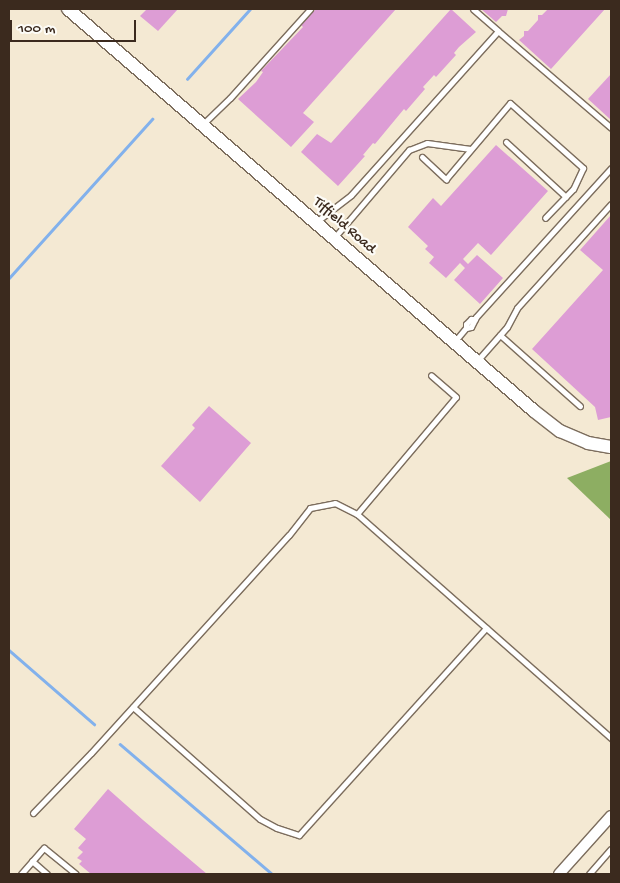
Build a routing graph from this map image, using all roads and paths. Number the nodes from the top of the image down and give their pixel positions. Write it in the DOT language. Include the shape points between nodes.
graph roads {
  1 [pos="68,9"];
  2 [pos="310,9"];
  3 [pos="472,9"];
  4 [pos="498,31"];
  5 [pos="202,125"];
  6 [pos="611,128"];
  7 [pos="506,142"];
  8 [pos="471,149"];
  9 [pos="422,157"];
  10 [pos="611,168"];
  11 [pos="566,196"];
  12 [pos="611,204"];
  13 [pos="545,218"];
  14 [pos="316,223"];
  15 [pos="334,238"];
  16 [pos="500,335"];
  17 [pos="454,342"];
  18 [pos="477,362"];
  19 [pos="431,374"];
  20 [pos="580,406"];
  21 [pos="611,448"];
  22 [pos="357,514"];
  23 [pos="486,628"];
  24 [pos="133,707"];
  25 [pos="611,738"];
  26 [pos="32,813"];
  27 [pos="610,818"];
  28 [pos="611,849"];
  29 [pos="32,861"];
  30 [pos="591,872"];
  31 [pos="20,874"];
  32 [pos="47,874"];
  33 [pos="76,874"];
  34 [pos="559,874"];
  35 [pos="599,874"];
  1 -- 5 [label="street, Tiffield Road"];
  2 -- 5 [label="lane"];
  3 -- 4 [label="lane"];
  4 -- 6 [label="lane"];
  4 -- 14 [label="lane" via="351,195"];
  5 -- 14 [label="street, Tiffield Road"];
  7 -- 11 [label="lane"];
  8 -- 9 [label="lane" via="446,179"];
  8 -- 11 [label="lane" via="510,103 583,168"];
  8 -- 15 [label="lane" via="427,143 409,150"];
  10 -- 17 [label="lane" via="466,324"];
  11 -- 13 [label="lane"];
  12 -- 16 [label="lane" via="518,308"];
  14 -- 15 [label="street, Tiffield Road"];
  15 -- 17 [label="street, Tiffield Road"];
  16 -- 18 [label="lane"];
  16 -- 20 [label="lane"];
  17 -- 18 [label="street, Tiffield Road"];
  18 -- 21 [label="street, Tiffield Road" via="560,431 588,443"];
  19 -- 22 [label="lane" via="456,397"];
  22 -- 23 [label="lane"];
  22 -- 24 [label="lane" via="335,503 310,508"];
  23 -- 24 [label="lane" via="299,835 260,819"];
  23 -- 25 [label="lane"];
  24 -- 26 [label="lane"];
  27 -- 34 [label="street"];
  28 -- 30 [label="lane"];
  29 -- 31 [label="lane"];
  29 -- 32 [label="lane"];
  29 -- 33 [label="lane" via="44,848"];
  30 -- 35 [label="lane"];
}
